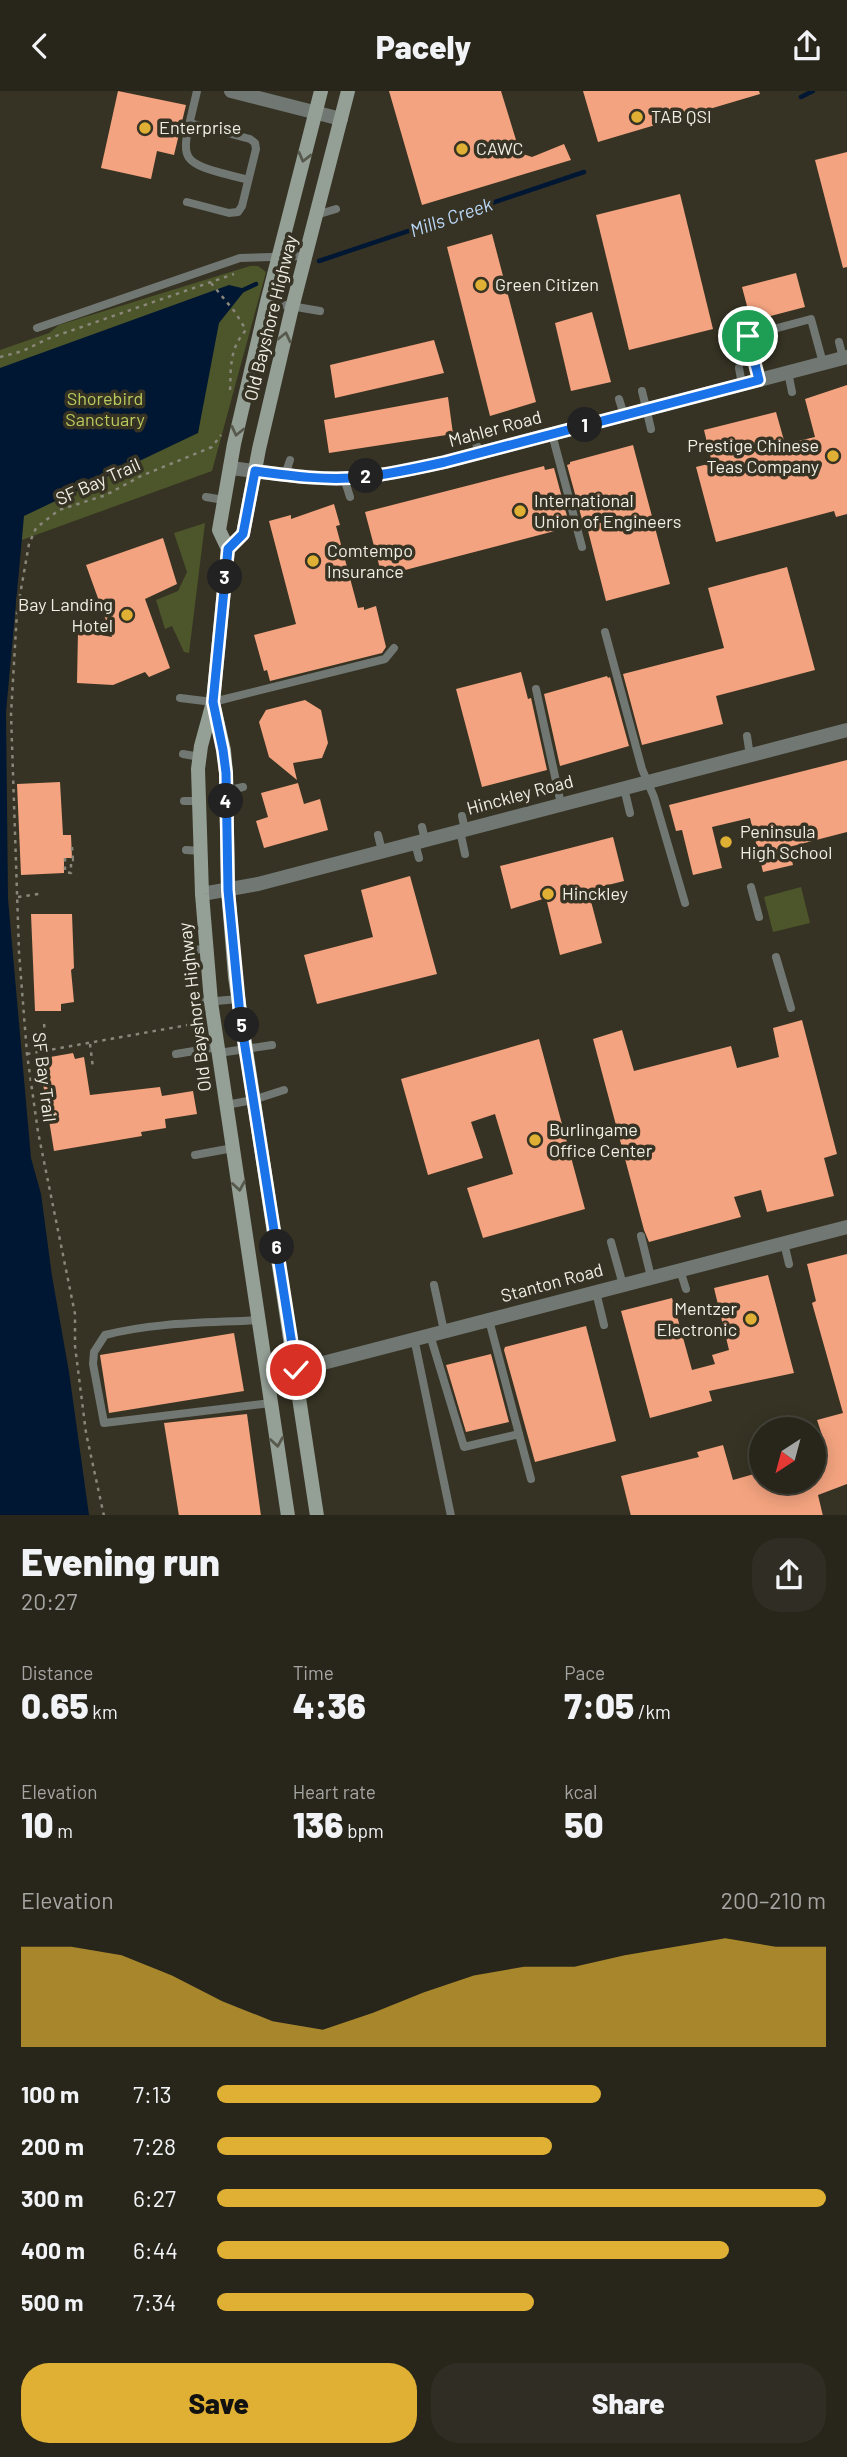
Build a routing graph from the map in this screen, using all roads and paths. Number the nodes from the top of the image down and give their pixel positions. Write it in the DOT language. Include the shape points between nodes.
graph roads {
  1 [pos="197,91"];
  2 [pos="232,91"];
  3 [pos="321,91"];
  4 [pos="348,91"];
  5 [pos="277,97"];
  6 [pos="315,113"];
  7 [pos="341,119"];
  8 [pos="190,123"];
  9 [pos="248,180"];
  10 [pos="187,202"];
  11 [pos="336,209"];
  12 [pos="316,215"];
  13 [pos="278,256"];
  14 [pos="306,256"];
  15 [pos="240,271"];
  16 [pos="211,283"];
  17 [pos="267,302"];
  18 [pos="293,306"];
  19 [pos="320,311"];
  20 [pos="37,328"];
  21 [pos="839,342"];
  22 [pos="0,357"];
  23 [pos="845,357"];
  24 [pos="823,363"];
  25 [pos="738,368"];
  26 [pos="788,372"];
  27 [pos="759,380"];
  28 [pos="742,384"];
  29 [pos="642,391"];
  30 [pos="792,392"];
  31 [pos="619,399"];
  32 [pos="230,403"];
  33 [pos="646,409"];
  34 [pos="624,415"];
  35 [pos="561,427"];
  36 [pos="651,429"];
  37 [pos="223,432"];
  38 [pos="474,436"];
  39 [pos="479,453"];
  40 [pos="290,460"];
  41 [pos="230,468"];
  42 [pos="255,471"];
  43 [pos="285,475"];
  44 [pos="344,478"];
  45 [pos="206,497"];
  46 [pos="351,497"];
  47 [pos="224,500"];
  48 [pos="582,547"];
  49 [pos="228,549"];
  50 [pos="605,632"];
  51 [pos="394,648"];
  52 [pos="536,689"];
  53 [pos="180,698"];
  54 [pos="213,702"];
  55 [pos="847,730"];
  56 [pos="747,736"];
  57 [pos="183,754"];
  58 [pos="750,756"];
  59 [pos="200,757"];
  60 [pos="649,782"];
  61 [pos="243,787"];
  62 [pos="624,788"];
  63 [pos="226,792"];
  64 [pos="561,804"];
  65 [pos="630,813"];
  66 [pos="462,826"];
  67 [pos="378,835"];
  68 [pos="72,847"];
  69 [pos="382,851"];
  70 [pos="465,854"];
  71 [pos="65,858"];
  72 [pos="751,887"];
  73 [pos="228,890"];
  74 [pos="39,894"];
  75 [pos="202,894"];
  76 [pos="17,897"];
  77 [pos="685,903"];
  78 [pos="759,917"];
  79 [pos="776,957"];
  80 [pos="238,999"];
  81 [pos="211,1002"];
  82 [pos="194,1003"];
  83 [pos="791,1008"];
  84 [pos="214,1020"];
  85 [pos="44,1024"];
  86 [pos="90,1043"];
  87 [pos="272,1045"];
  88 [pos="246,1049"];
  89 [pos="218,1050"];
  90 [pos="48,1051"];
  91 [pos="27,1054"];
  92 [pos="176,1054"];
  93 [pos="93,1068"];
  94 [pos="284,1090"];
  95 [pos="253,1100"];
  96 [pos="226,1104"];
  97 [pos="233,1148"];
  98 [pos="195,1156"];
  99 [pos="847,1227"];
  100 [pos="641,1235"];
  101 [pos="611,1242"];
  102 [pos="784,1243"];
  103 [pos="789,1264"];
  104 [pos="680,1270"];
  105 [pos="651,1277"];
  106 [pos="434,1285"];
  107 [pos="623,1285"];
  108 [pos="686,1289"];
  109 [pos="596,1292"];
  110 [pos="489,1319"];
  111 [pos="259,1320"];
  112 [pos="604,1325"];
  113 [pos="437,1333"];
  114 [pos="414,1338"];
  115 [pos="296,1370"];
  116 [pos="267,1374"];
  117 [pos="271,1403"];
  118 [pos="519,1434"];
  119 [pos="531,1479"];
  120 [pos="104,1515"];
  121 [pos="288,1515"];
  122 [pos="317,1515"];
  123 [pos="451,1515"];
  1 -- 8 [label="lane"];
  2 -- 5 [label="street"];
  3 -- 6 [label="main road, Old Bayshore Highway"];
  4 -- 7 [label="main road, Old Bayshore Highway"];
  5 -- 6 [label="street"];
  6 -- 7 [label="street"];
  6 -- 13 [label="main road, Old Bayshore Highway, one-way"];
  7 -- 12 [label="main road, Old Bayshore Highway"];
  8 -- 9 [label="lane" via="184,147 193,163"];
  8 -- 9 [label="lane" via="253,140 256,149"];
  9 -- 10 [label="lane" via="242,206 234,214"];
  11 -- 12 [label="lane"];
  12 -- 14 [label="main road, Old Bayshore Highway"];
  13 -- 14 [label="lane"];
  13 -- 17 [label="main road, Old Bayshore Highway"];
  13 -- 20 [label="lane" via="240,258"];
  14 -- 18 [label="main road, Old Bayshore Highway"];
  15 -- 16 [label="path"];
  16 -- 22 [label="path"];
  16 -- 32 [label="path" via="246,330 231,356"];
  17 -- 18 [label="lane"];
  17 -- 41 [label="main road, Old Bayshore Highway, one-way"];
  18 -- 19 [label="lane"];
  42 -- 18 [label="main road, Old Bayshore Highway, one-way"];
  21 -- 23 [label="lane"];
  23 -- 24 [label="street, Mahler Road"];
  24 -- 26 [label="street, Mahler Road"];
  24 -- 27 [label="lane" via="811,319 748,336"];
  25 -- 28 [label="lane"];
  26 -- 27 [label="street, Mahler Road"];
  26 -- 30 [label="lane"];
  27 -- 28 [label="street, Mahler Road"];
  28 -- 33 [label="street, Mahler Road"];
  29 -- 33 [label="lane"];
  31 -- 34 [label="lane"];
  33 -- 34 [label="street, Mahler Road"];
  33 -- 36 [label="lane"];
  34 -- 35 [label="street, Mahler Road"];
  35 -- 39 [label="street, Mahler Road"];
  35 -- 48 [label="lane"];
  37 -- 76 [label="path, SF Bay Trail" via="212,447 106,495 58,510 36,528 17,612 11,715"];
  38 -- 39 [label="lane"];
  39 -- 44 [label="street, Mahler Road" via="407,470"];
  40 -- 43 [label="lane"];
  41 -- 42 [label="street, Mahler Road"];
  41 -- 47 [label="main road, Old Bayshore Highway"];
  42 -- 43 [label="street, Mahler Road"];
  42 -- 49 [label="main road, Old Bayshore Highway" via="243,534"];
  43 -- 44 [label="street, Mahler Road"];
  44 -- 46 [label="lane"];
  45 -- 47 [label="lane"];
  47 -- 49 [label="main road, Old Bayshore Highway" via="219,530"];
  49 -- 54 [label="main road, Old Bayshore Highway"];
  50 -- 60 [label="lane"];
  51 -- 54 [label="lane" via="384,659"];
  52 -- 64 [label="lane"];
  53 -- 54 [label="lane"];
  54 -- 59 [label="main road, Old Bayshore Highway"];
  54 -- 63 [label="main road, Old Bayshore Highway"];
  55 -- 58 [label="street, Hinckley Road"];
  56 -- 58 [label="lane"];
  57 -- 59 [label="lane"];
  58 -- 60 [label="street, Hinckley Road"];
  59 -- 75 [label="main road, Old Bayshore Highway" via="191,801"];
  60 -- 62 [label="street, Hinckley Road"];
  60 -- 77 [label="lane"];
  61 -- 63 [label="lane"];
  62 -- 64 [label="street, Hinckley Road"];
  62 -- 65 [label="lane"];
  63 -- 73 [label="main road, Old Bayshore Highway"];
  64 -- 66 [label="street, Hinckley Road"];
  66 -- 69 [label="street, Hinckley Road"];
  66 -- 70 [label="lane"];
  67 -- 69 [label="lane"];
  68 -- 71 [label="path" via="71,873 65,872"];
  69 -- 73 [label="street, Hinckley Road"];
  72 -- 78 [label="lane"];
  73 -- 75 [label="street, Hinckley Road"];
  73 -- 80 [label="main road, Old Bayshore Highway"];
  74 -- 76 [label="path"];
  75 -- 81 [label="main road, Old Bayshore Highway" via="199,949"];
  76 -- 91 [label="path, SF Bay Trail"];
  79 -- 83 [label="lane"];
  80 -- 81 [label="lane"];
  80 -- 88 [label="main road, Old Bayshore Highway"];
  81 -- 82 [label="lane"];
  81 -- 84 [label="main road, Old Bayshore Highway"];
  84 -- 86 [label="path"];
  84 -- 89 [label="main road, Old Bayshore Highway"];
  85 -- 90 [label="path"];
  86 -- 90 [label="path"];
  86 -- 93 [label="path"];
  87 -- 88 [label="lane"];
  88 -- 89 [label="lane"];
  88 -- 95 [label="main road, Old Bayshore Highway"];
  89 -- 92 [label="lane"];
  89 -- 96 [label="main road, Old Bayshore Highway"];
  90 -- 91 [label="path"];
  91 -- 120 [label="path, SF Bay Trail" via="75,1314 86,1433"];
  94 -- 95 [label="lane"];
  95 -- 96 [label="lane"];
  95 -- 115 [label="main road, Old Bayshore Highway"];
  96 -- 97 [label="main road, Old Bayshore Highway"];
  97 -- 98 [label="lane"];
  97 -- 111 [label="main road, Old Bayshore Highway, one-way"];
  99 -- 102 [label="street, Stanton Road"];
  100 -- 105 [label="lane"];
  101 -- 107 [label="lane"];
  102 -- 103 [label="lane"];
  102 -- 104 [label="street, Stanton Road"];
  104 -- 105 [label="street, Stanton Road"];
  104 -- 108 [label="lane"];
  105 -- 107 [label="street, Stanton Road"];
  106 -- 113 [label="lane"];
  107 -- 109 [label="street, Stanton Road"];
  109 -- 110 [label="street, Stanton Road"];
  109 -- 112 [label="lane"];
  110 -- 113 [label="street, Stanton Road"];
  110 -- 118 [label="lane"];
  111 -- 116 [label="main road, Old Bayshore Highway"];
  111 -- 117 [label="lane" via="178,1323 105,1335 94,1352 93,1364 104,1423"];
  113 -- 114 [label="street, Stanton Road"];
  113 -- 118 [label="lane" via="464,1447"];
  114 -- 115 [label="street, Stanton Road"];
  114 -- 123 [label="lane"];
  115 -- 116 [label="street, Stanton Road"];
  115 -- 122 [label="main road, Old Bayshore Highway"];
  116 -- 117 [label="main road, Old Bayshore Highway"];
  117 -- 121 [label="main road, Old Bayshore Highway, one-way"];
  118 -- 119 [label="lane"];
}
